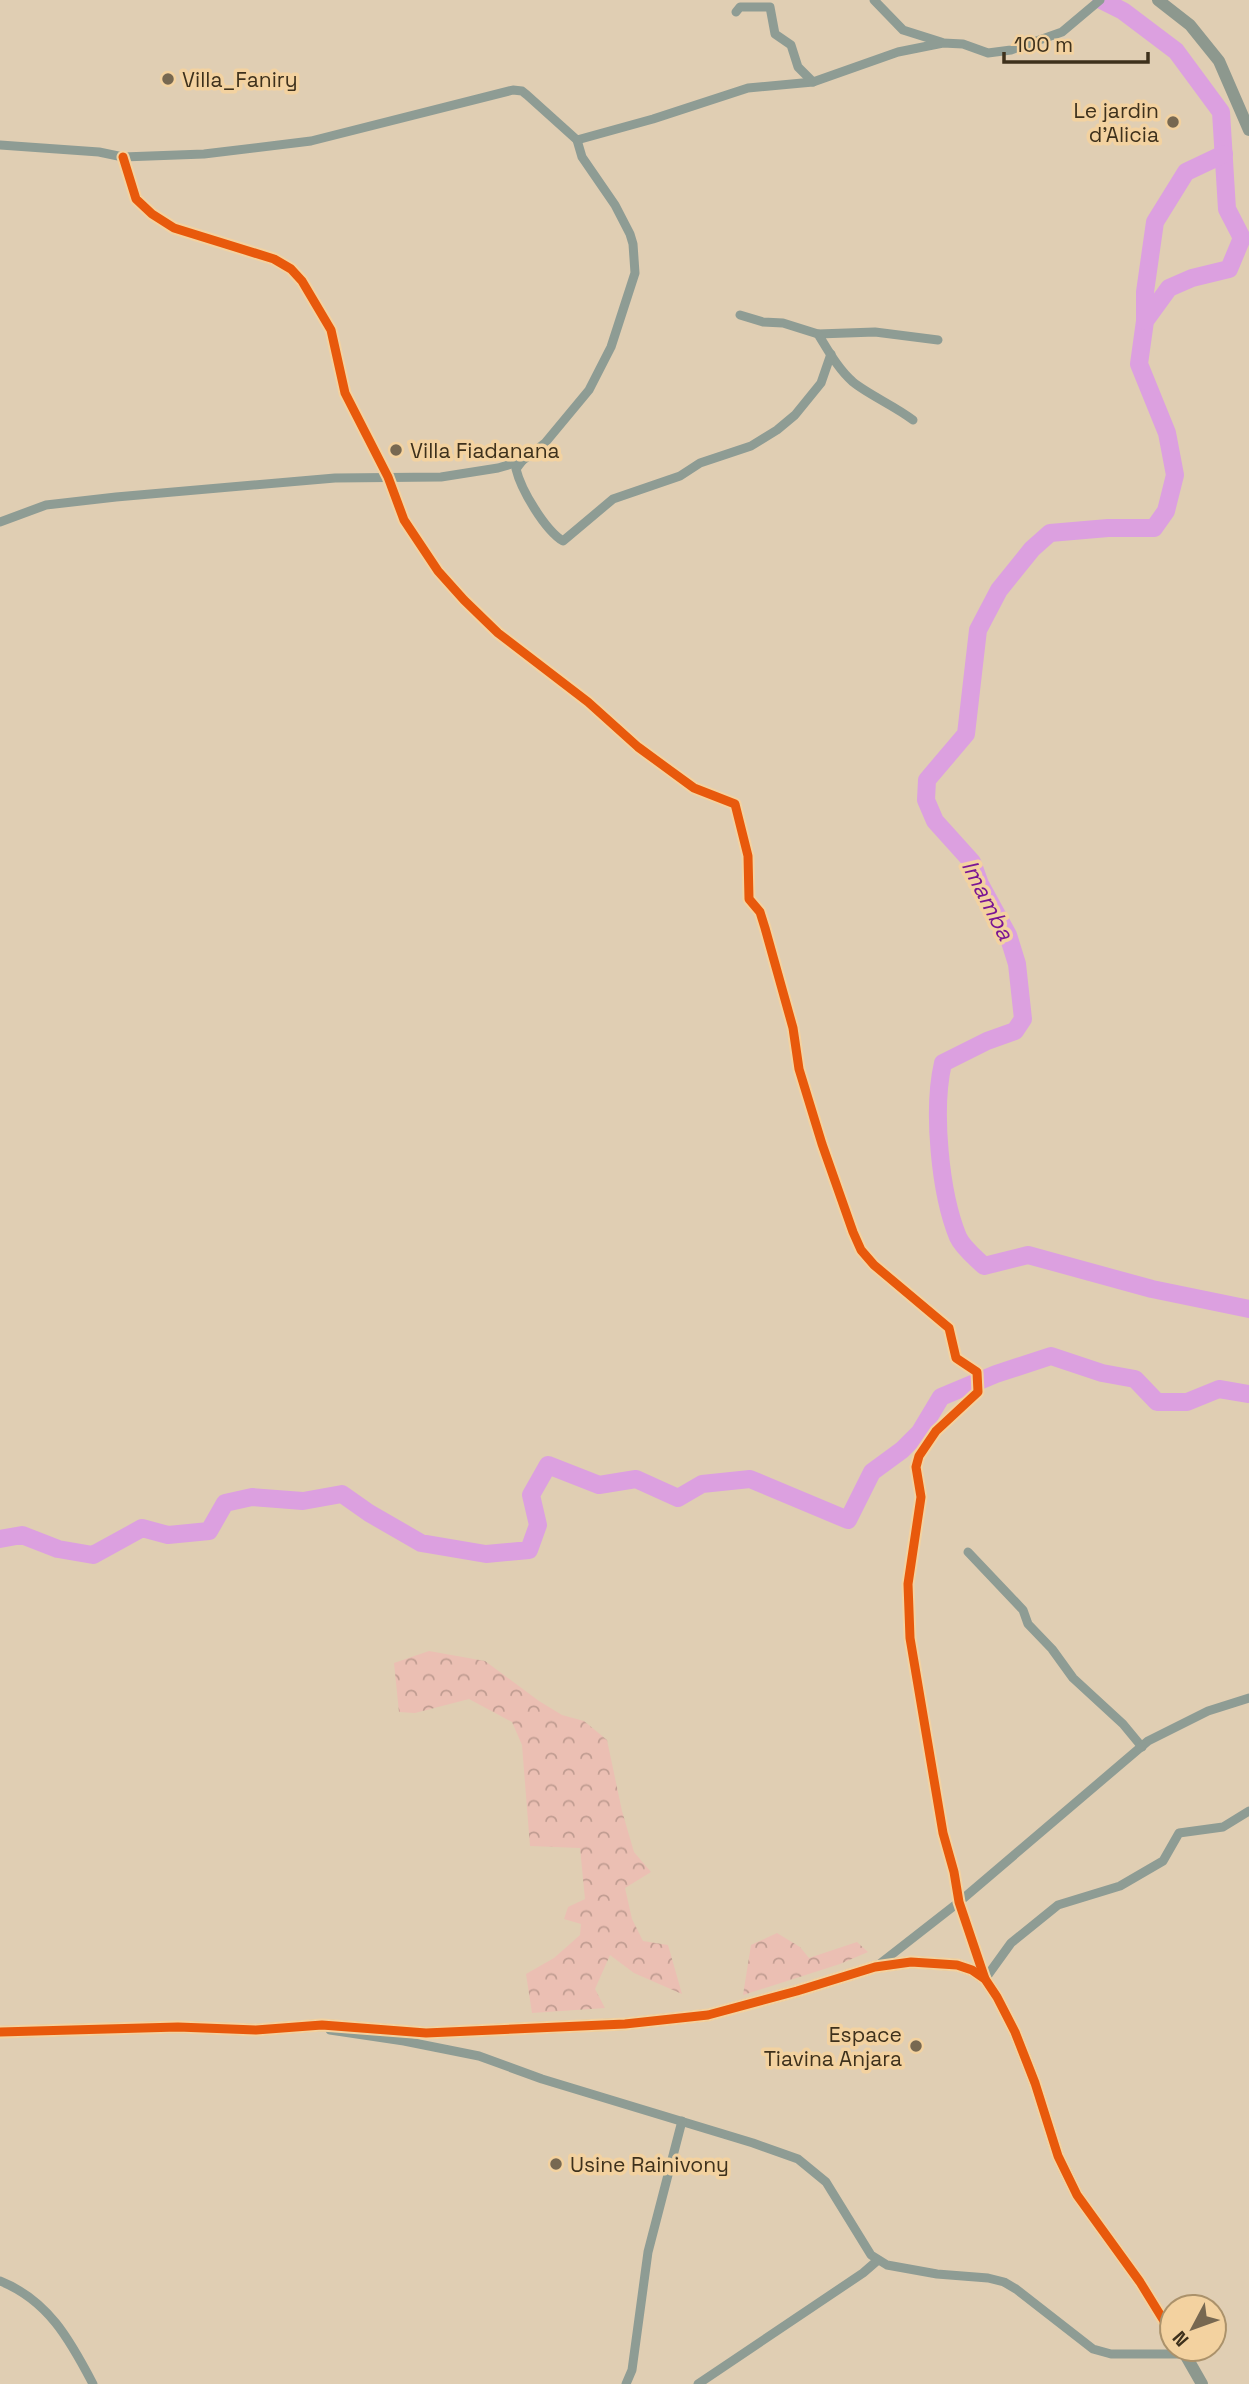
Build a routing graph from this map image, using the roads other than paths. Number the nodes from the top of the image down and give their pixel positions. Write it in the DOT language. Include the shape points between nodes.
graph roads {
  1 [pos="874,0"];
  2 [pos="1100,0"];
  3 [pos="1158,0"];
  4 [pos="766,3"];
  5 [pos="736,12"];
  6 [pos="943,43"];
  7 [pos="813,82"];
  8 [pos="1249,130"];
  9 [pos="577,140"];
  10 [pos="0,145"];
  11 [pos="123,157"];
  12 [pos="740,315"];
  13 [pos="817,334"];
  14 [pos="938,340"];
  15 [pos="831,354"];
  16 [pos="914,420"];
  17 [pos="522,461"];
  18 [pos="388,477"];
  19 [pos="0,522"];
  20 [pos="968,1552"];
  21 [pos="1249,1698"];
  22 [pos="1142,1746"];
  23 [pos="1249,1811"];
  24 [pos="959,1902"];
  25 [pos="875,1967"];
  26 [pos="985,1979"];
  27 [pos="322,2025"];
  28 [pos="0,2032"];
  29 [pos="682,2121"];
  30 [pos="878,2260"];
  31 [pos="0,2281"];
  32 [pos="1158,2311"];
  33 [pos="1158,2352"];
  34 [pos="1190,2363"];
  35 [pos="93,2384"];
  36 [pos="626,2384"];
  37 [pos="698,2384"];
  38 [pos="1202,2384"];
  1 -- 6 [label="street" via="903,30"];
  2 -- 6 [label="street" via="1062,32 1011,50 988,53"];
  3 -- 8 [label="street" via="1190,25 1219,61"];
  4 -- 5 [label="street" via="740,7"];
  4 -- 7 [label="street" via="775,34 791,45 798,67"];
  6 -- 7 [label="street" via="898,52"];
  7 -- 9 [label="street" via="748,88"];
  9 -- 11 [label="street" via="522,91 513,90 311,141 204,154"];
  9 -- 17 [label="street" via="582,157 630,234 635,273 611,347 589,390 545,443"];
  10 -- 11 [label="street"];
  11 -- 18 [label="street" via="136,199 152,214 174,228 274,259 302,281 331,330 345,393"];
  12 -- 13 [label="street"];
  13 -- 14 [label="street" via="875,332"];
  13 -- 15 [label="street"];
  15 -- 16 [label="street" via="854,382"];
  15 -- 17 [label="street" via="821,383 796,415 777,430 680,476 613,499 563,541 547,526 519,482 516,469"];
  17 -- 18 [label="street" via="441,477"];
  18 -- 19 [label="street" via="47,505"];
  18 -- 24 [label="street" via="404,520 438,571 489,625 660,764 694,788 736,804 748,856 748,899 760,912 793,1028 799,1069 853,1232 874,1265 949,1328 956,1358 977,1372 978,1392 936,1431 919,1456 916,1467 921,1497 908,1584 910,1638"];
  20 -- 22 [label="street" via="1023,1610 1028,1623 1073,1678"];
  21 -- 22 [label="street" via="1208,1711"];
  22 -- 24 [label="street"];
  23 -- 26 [label="street" via="1223,1826 1179,1833 1163,1861 1120,1886 1058,1905 1011,1942"];
  24 -- 25 [label="street"];
  24 -- 26 [label="street"];
  25 -- 26 [label="street" via="943,1963 972,1970"];
  25 -- 27 [label="street" via="730,2010 661,2021 426,2034"];
  26 -- 32 [label="street" via="1015,2032 1058,2156 1077,2194"];
  27 -- 28 [label="street" via="256,2030 178,2027"];
  27 -- 29 [label="street" via="337,2032 479,2056"];
  29 -- 30 [label="street" via="798,2160 826,2182"];
  29 -- 36 [label="street" via="648,2252 632,2370"];
  30 -- 33 [label="street" via="887,2266 1004,2282 1093,2349 1111,2354"];
  30 -- 37 [label="street"];
  31 -- 35 [label="street" via="41,2305 72,2345"];
  34 -- 38 [label="street"];
}
